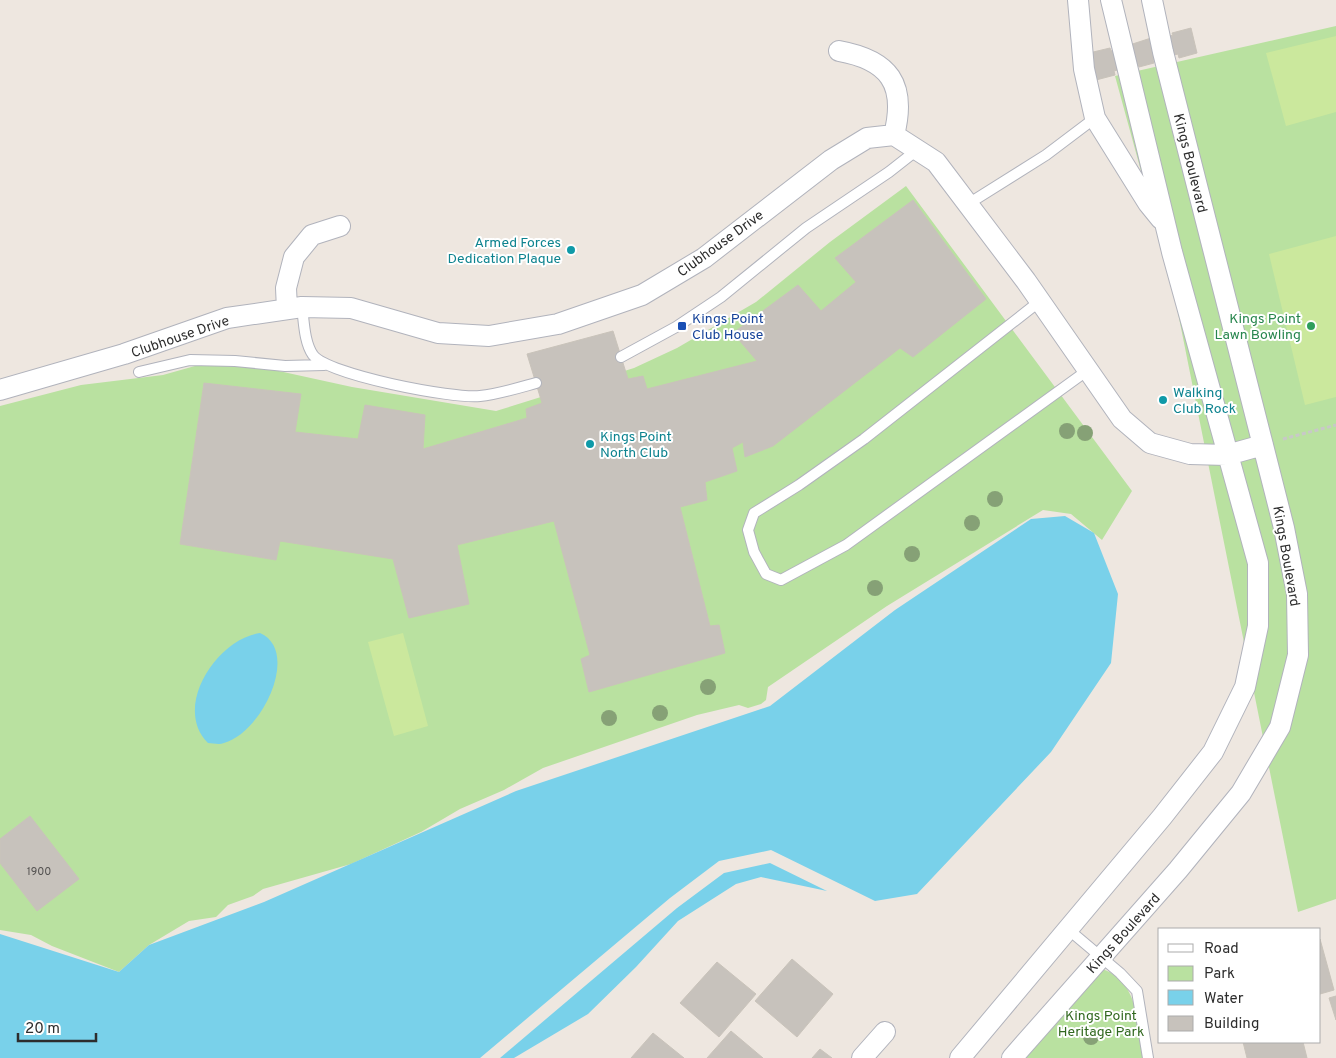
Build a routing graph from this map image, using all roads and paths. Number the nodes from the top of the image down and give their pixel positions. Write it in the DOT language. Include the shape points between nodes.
graph roads {
  1 [pos="1078,0"];
  2 [pos="1111,0"];
  3 [pos="1152,0"];
  4 [pos="839,51"];
  5 [pos="1095,118"];
  6 [pos="894,135"];
  7 [pos="917,150"];
  8 [pos="968,204"];
  9 [pos="1165,225"];
  10 [pos="340,226"];
  11 [pos="1040,301"];
  12 [pos="294,308"];
  13 [pos="621,356"];
  14 [pos="324,365"];
  15 [pos="1088,370"];
  16 [pos="139,372"];
  17 [pos="536,383"];
  18 [pos="0,390"];
  19 [pos="1336,425"];
  20 [pos="1263,445"];
  21 [pos="1228,454"];
  22 [pos="1069,930"];
  23 [pos="1101,957"];
  24 [pos="885,1032"];
  25 [pos="862,1058"];
  26 [pos="960,1058"];
  27 [pos="1012,1058"];
  28 [pos="1148,1058"];
  1 -- 5 [label="street" via="1084,69"];
  2 -- 9 [label="street"];
  3 -- 20 [label="street, Kings Boulevard"];
  4 -- 6 [label="street" via="877,63 890,78 899,98 900,114"];
  5 -- 8 [label="lane" via="1046,155"];
  5 -- 9 [label="street"];
  6 -- 7 [label="street"];
  6 -- 12 [label="street, Clubhouse Drive" via="867,138 831,160 704,258 642,295 558,324 480,336 438,333 351,308"];
  7 -- 8 [label="street" via="936,162"];
  7 -- 13 [label="lane" via="806,228 721,297 676,327"];
  8 -- 11 [label="street"];
  9 -- 21 [label="street"];
  10 -- 12 [label="street" via="312,234 294,257 286,288"];
  11 -- 15 [label="street"];
  11 -- 15 [label="lane" via="864,439 754,513 748,530 754,552 766,574 781,580 846,545"];
  12 -- 14 [label="lane" via="313,354"];
  12 -- 18 [label="street, Clubhouse Drive" via="227,318 124,354"];
  14 -- 16 [label="lane" via="190,360"];
  14 -- 17 [label="lane" via="395,385 450,395 479,396"];
  15 -- 21 [label="street" via="1122,419 1150,443 1190,454"];
  19 -- 20 [label="path"];
  20 -- 21 [label="street"];
  20 -- 23 [label="street, Kings Boulevard" via="1297,594 1298,655 1280,727 1241,793"];
  21 -- 22 [label="street" via="1258,563 1258,626 1245,687 1213,752"];
  22 -- 23 [label="lane"];
  22 -- 26 [label="street"];
  23 -- 27 [label="street, Kings Boulevard"];
  23 -- 28 [label="lane" via="1137,991"];
  24 -- 25 [label="street"];
}
